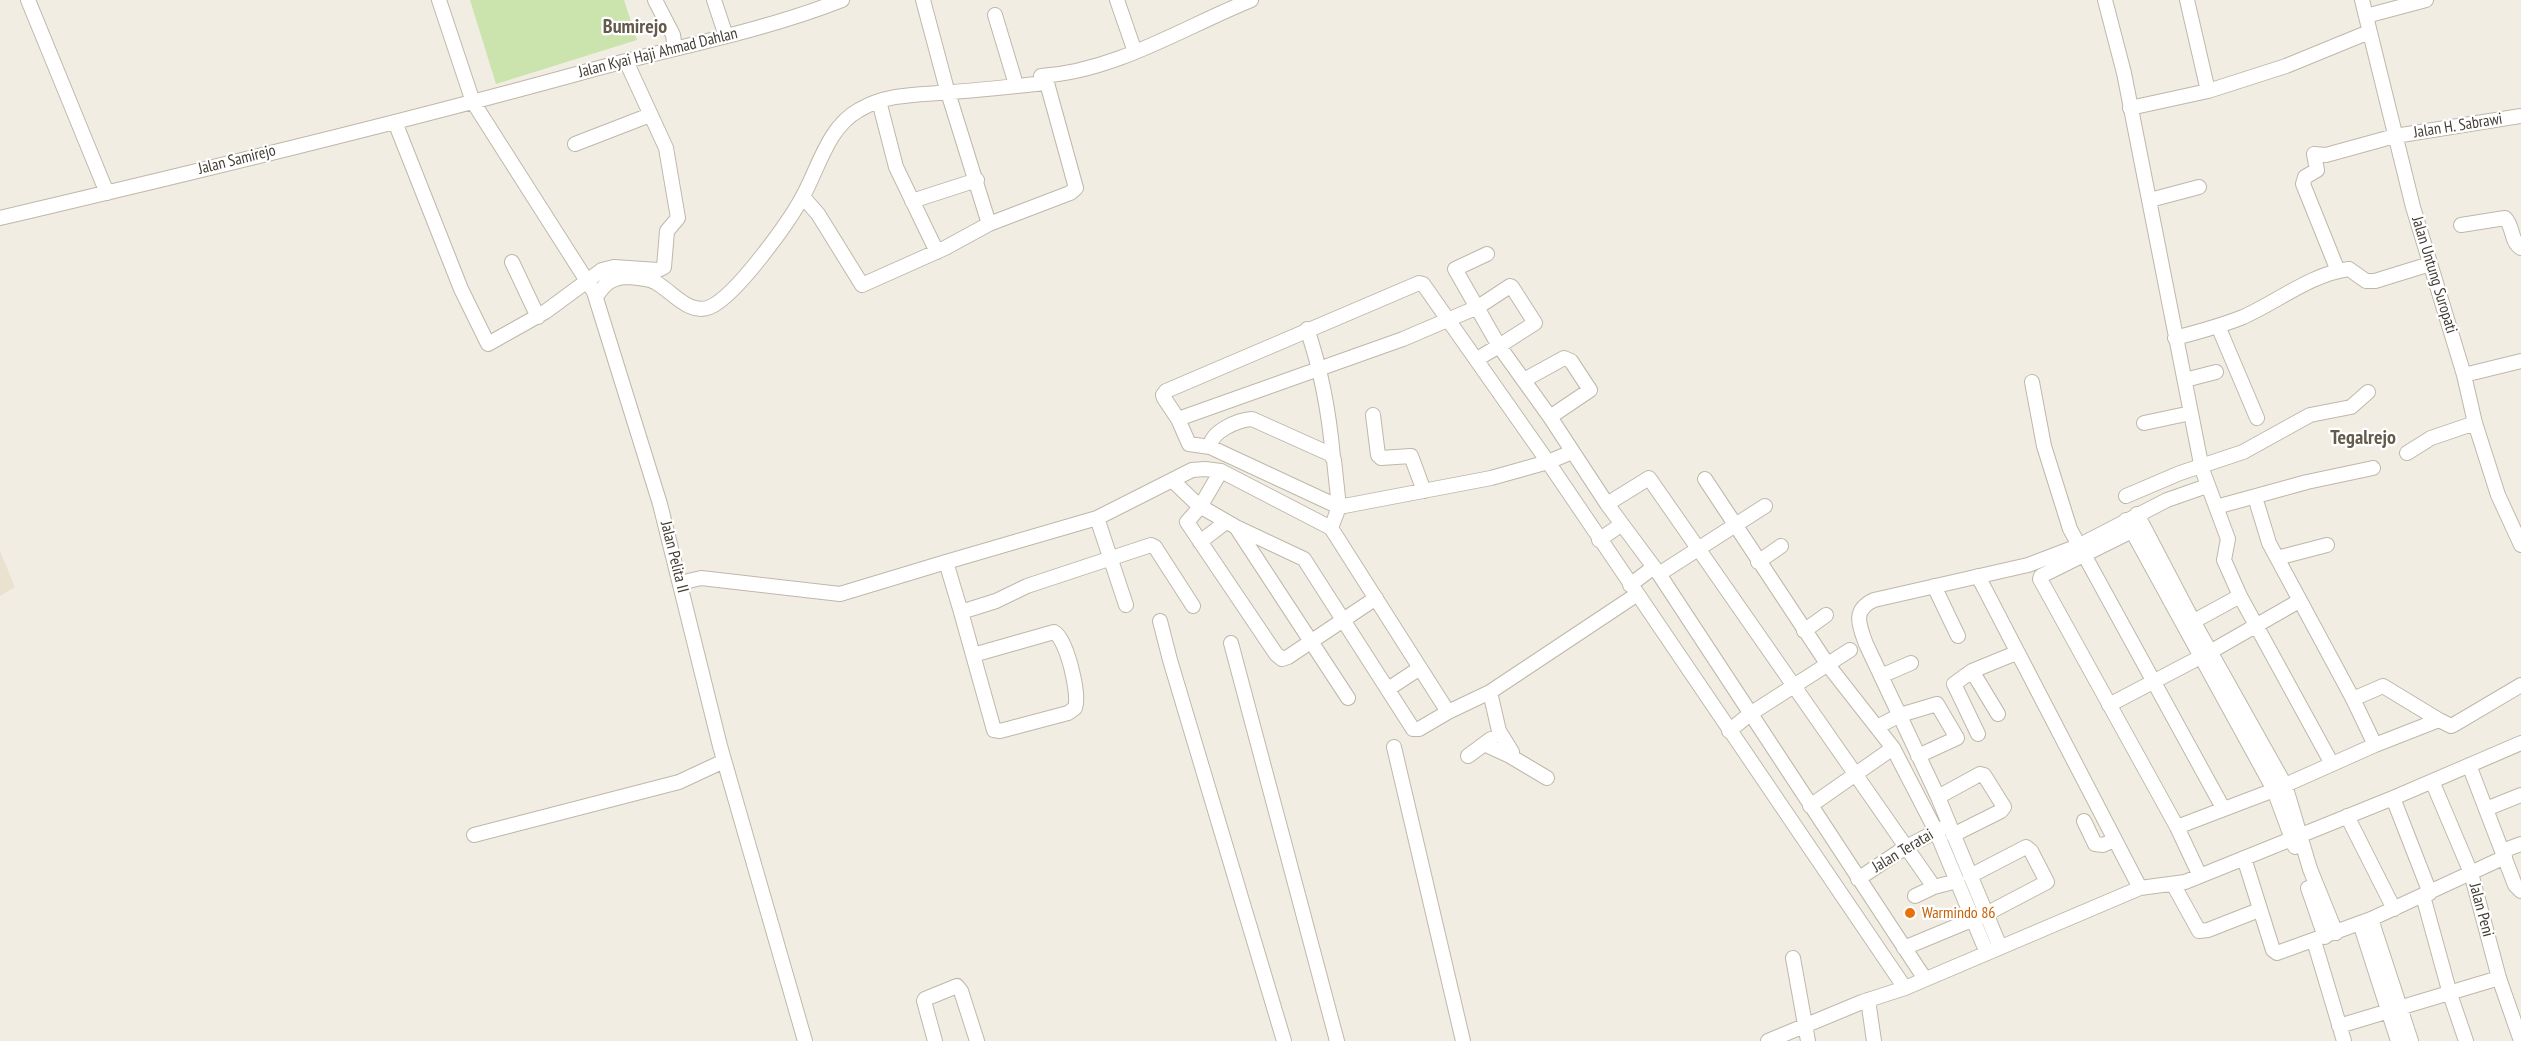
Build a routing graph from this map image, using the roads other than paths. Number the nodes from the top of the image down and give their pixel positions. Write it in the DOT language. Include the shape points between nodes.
graph roads {
  1 [pos="28,0"];
  2 [pos="439,0"];
  3 [pos="656,0"];
  4 [pos="714,0"];
  5 [pos="842,0"];
  6 [pos="923,0"];
  7 [pos="1117,0"];
  8 [pos="1251,0"];
  9 [pos="2105,0"];
  10 [pos="2187,0"];
  11 [pos="2362,0"];
  12 [pos="2426,0"];
  13 [pos="1228,4"];
  14 [pos="995,15"];
  15 [pos="2366,16"];
  16 [pos="2369,32"];
  17 [pos="726,36"];
  18 [pos="675,49"];
  19 [pos="1135,52"];
  20 [pos="626,61"];
  21 [pos="1014,78"];
  22 [pos="1047,80"];
  23 [pos="947,88"];
  24 [pos="2208,91"];
  25 [pos="879,101"];
  26 [pos="473,102"];
  27 [pos="2130,108"];
  28 [pos="650,115"];
  29 [pos="2521,116"];
  30 [pos="395,122"];
  31 [pos="2395,136"];
  32 [pos="575,144"];
  33 [pos="977,180"];
  34 [pos="2199,187"];
  35 [pos="107,193"];
  36 [pos="803,197"];
  37 [pos="2150,200"];
  38 [pos="912,201"];
  39 [pos="0,218"];
  40 [pos="989,224"];
  41 [pos="2461,225"];
  42 [pos="2521,249"];
  43 [pos="937,252"];
  44 [pos="1487,254"];
  45 [pos="512,262"];
  46 [pos="2430,264"];
  47 [pos="2338,271"];
  48 [pos="655,275"];
  49 [pos="592,289"];
  50 [pos="1478,307"];
  51 [pos="537,316"];
  52 [pos="1449,319"];
  53 [pos="2218,326"];
  54 [pos="1307,329"];
  55 [pos="2175,338"];
  56 [pos="1499,346"];
  57 [pos="1477,359"];
  58 [pos="2521,361"];
  59 [pos="1320,368"];
  60 [pos="2216,372"];
  61 [pos="2464,375"];
  62 [pos="1524,380"];
  63 [pos="2185,380"];
  64 [pos="2032,382"];
  65 [pos="2368,392"];
  66 [pos="2191,413"];
  67 [pos="1373,415"];
  68 [pos="1550,417"];
  69 [pos="2257,418"];
  70 [pos="1178,419"];
  71 [pos="2144,423"];
  72 [pos="2475,423"];
  73 [pos="1210,447"];
  74 [pos="1572,452"];
  75 [pos="2406,453"];
  76 [pos="1333,457"];
  77 [pos="1548,462"];
  78 [pos="2373,468"];
  79 [pos="1221,471"];
  80 [pos="2204,475"];
  81 [pos="1705,479"];
  82 [pos="1172,480"];
  83 [pos="1424,491"];
  84 [pos="2126,496"];
  85 [pos="2255,497"];
  86 [pos="1607,504"];
  87 [pos="1765,506"];
  88 [pos="1200,507"];
  89 [pos="2216,507"];
  90 [pos="1102,516"];
  91 [pos="1336,517"];
  92 [pos="2134,523"];
  93 [pos="1231,524"];
  94 [pos="1622,524"];
  95 [pos="1734,526"];
  96 [pos="1599,540"];
  97 [pos="1200,542"];
  98 [pos="2326,545"];
  99 [pos="2521,545"];
  100 [pos="1782,546"];
  101 [pos="1281,548"];
  102 [pos="2079,548"];
  103 [pos="1698,549"];
  104 [pos="1114,557"];
  105 [pos="2277,558"];
  106 [pos="1259,561"];
  107 [pos="946,562"];
  108 [pos="1758,562"];
  109 [pos="1657,571"];
  110 [pos="678,572"];
  111 [pos="1978,576"];
  112 [pos="1934,586"];
  113 [pos="1633,590"];
  114 [pos="2240,596"];
  115 [pos="1376,598"];
  116 [pos="2299,601"];
  117 [pos="1193,606"];
  118 [pos="1130,607"];
  119 [pos="961,612"];
  120 [pos="1826,615"];
  121 [pos="1343,618"];
  122 [pos="1160,621"];
  123 [pos="2188,624"];
  124 [pos="2258,625"];
  125 [pos="1804,631"];
  126 [pos="1958,636"];
  127 [pos="1231,643"];
  128 [pos="1312,643"];
  129 [pos="1850,650"];
  130 [pos="2016,652"];
  131 [pos="2205,654"];
  132 [pos="973,655"];
  133 [pos="1911,663"];
  134 [pos="1828,665"];
  135 [pos="1420,668"];
  136 [pos="1972,671"];
  137 [pos="1881,676"];
  138 [pos="2153,680"];
  139 [pos="2521,686"];
  140 [pos="1793,687"];
  141 [pos="1388,689"];
  142 [pos="1490,692"];
  143 [pos="1348,698"];
  144 [pos="2353,699"];
  145 [pos="2109,705"];
  146 [pos="1448,712"];
  147 [pos="1750,714"];
  148 [pos="1998,714"];
  149 [pos="1897,717"];
  150 [pos="2439,720"];
  151 [pos="1876,727"];
  152 [pos="1499,731"];
  153 [pos="1729,732"];
  154 [pos="1978,734"];
  155 [pos="2521,743"];
  156 [pos="1486,745"];
  157 [pos="2375,745"];
  158 [pos="1394,747"];
  159 [pos="1893,748"];
  160 [pos="1468,756"];
  161 [pos="1510,756"];
  162 [pos="1918,756"];
  163 [pos="724,762"];
  164 [pos="2332,764"];
  165 [pos="2469,765"];
  166 [pos="1854,774"];
  167 [pos="1547,778"];
  168 [pos="2432,781"];
  169 [pos="2280,787"];
  170 [pos="2521,795"];
  171 [pos="1938,797"];
  172 [pos="2393,798"];
  173 [pos="1810,806"];
  174 [pos="2223,808"];
  175 [pos="2486,808"];
  176 [pos="2348,816"];
  177 [pos="2084,821"];
  178 [pos="2176,827"];
  179 [pos="1945,830"];
  180 [pos="474,835"];
  181 [pos="2297,836"];
  182 [pos="1831,838"];
  183 [pos="2114,840"];
  184 [pos="2521,844"];
  185 [pos="1906,847"];
  186 [pos="1810,851"];
  187 [pos="2504,854"];
  188 [pos="2244,858"];
  189 [pos="2471,873"];
  190 [pos="2200,876"];
  191 [pos="1858,879"];
  192 [pos="1964,879"];
  193 [pos="2173,884"];
  194 [pos="1934,887"];
  195 [pos="2140,888"];
  196 [pos="2521,891"];
  197 [pos="2426,894"];
  198 [pos="1914,896"];
  199 [pos="2394,909"];
  200 [pos="2259,910"];
  201 [pos="1980,917"];
  202 [pos="2365,921"];
  203 [pos="2325,937"];
  204 [pos="2000,947"];
  205 [pos="1904,948"];
  206 [pos="1987,952"];
  207 [pos="1793,958"];
  208 [pos="2499,978"];
  209 [pos="1925,979"];
  210 [pos="1905,988"];
  211 [pos="2451,994"];
  212 [pos="1868,1000"];
  213 [pos="2394,1010"];
  214 [pos="1806,1025"];
  215 [pos="2339,1026"];
  216 [pos="806,1041"];
  217 [pos="935,1041"];
  218 [pos="977,1041"];
  219 [pos="1284,1041"];
  220 [pos="1337,1041"];
  221 [pos="1463,1041"];
  222 [pos="1768,1041"];
  223 [pos="1808,1041"];
  224 [pos="1874,1041"];
  225 [pos="2344,1041"];
  226 [pos="2398,1041"];
  227 [pos="2411,1041"];
  228 [pos="2466,1041"];
  229 [pos="2521,1041"];
  1 -- 35 [label="street"];
  2 -- 26 [label="street, Jalan Pelita II"];
  3 -- 18 [label="street" via="673,35"];
  4 -- 17 [label="street"];
  5 -- 17 [label="street, Jalan Kyai Haji Ahmad Dahlan"];
  6 -- 23 [label="street"];
  7 -- 19 [label="street"];
  8 -- 13 [label="street"];
  9 -- 27 [label="street"];
  10 -- 24 [label="street"];
  11 -- 15 [label="street, Jalan Untung Suropati"];
  12 -- 15 [label="street"];
  13 -- 19 [label="street"];
  14 -- 21 [label="street"];
  15 -- 16 [label="street, Jalan Untung Suropati"];
  16 -- 24 [label="street" via="2286,66"];
  16 -- 31 [label="street, Jalan Untung Suropati"];
  17 -- 18 [label="street, Jalan Kyai Haji Ahmad Dahlan"];
  18 -- 20 [label="street, Jalan Kyai Haji Ahmad Dahlan"];
  19 -- 22 [label="street"];
  20 -- 26 [label="street, Jalan Kyai Haji Ahmad Dahlan"];
  20 -- 28 [label="street"];
  21 -- 22 [label="street"];
  21 -- 23 [label="street"];
  22 -- 23 [label="street"];
  22 -- 40 [label="street" via="1076,188"];
  23 -- 25 [label="street"];
  23 -- 33 [label="street"];
  24 -- 27 [label="street"];
  25 -- 36 [label="street" via="861,108 843,122"];
  25 -- 38 [label="street" via="896,167"];
  26 -- 30 [label="street, Jalan Samirejo"];
  26 -- 49 [label="street, Jalan Pelita II"];
  27 -- 37 [label="street"];
  28 -- 32 [label="street"];
  28 -- 48 [label="street" via="666,148 678,218 667,231 664,267"];
  29 -- 31 [label="street, Jalan H. Sabrawi"];
  30 -- 35 [label="street, Jalan Samirejo"];
  30 -- 51 [label="street" via="461,289 488,344"];
  31 -- 46 [label="street, Jalan Untung Suropati"];
  31 -- 47 [label="street, Jalan H. Sabrawi" via="2326,155 2314,154 2317,170 2305,177 2303,184"];
  33 -- 38 [label="street"];
  33 -- 40 [label="street"];
  34 -- 37 [label="street"];
  35 -- 39 [label="street, Jalan Samirejo"];
  36 -- 43 [label="street" via="862,285"];
  36 -- 48 [label="street" via="737,287 709,308 697,309 679,300"];
  37 -- 55 [label="street"];
  38 -- 43 [label="street"];
  40 -- 43 [label="street"];
  41 -- 42 [label="street" via="2505,218"];
  44 -- 50 [label="street" via="1455,269"];
  45 -- 51 [label="street"];
  46 -- 47 [label="street" via="2375,281 2366,281 2349,269"];
  46 -- 61 [label="street, Jalan Untung Suropati"];
  47 -- 53 [label="street"];
  48 -- 49 [label="street" via="621,277"];
  49 -- 51 [label="street"];
  49 -- 110 [label="street, Jalan Pelita II"];
  50 -- 52 [label="street"];
  50 -- 56 [label="street"];
  50 -- 56 [label="street" via="1510,286 1534,320 1534,325"];
  52 -- 54 [label="street" via="1419,283"];
  52 -- 57 [label="street"];
  52 -- 59 [label="street"];
  53 -- 55 [label="street"];
  53 -- 69 [label="street"];
  54 -- 59 [label="street"];
  54 -- 70 [label="street" via="1164,392"];
  55 -- 63 [label="street"];
  56 -- 57 [label="street"];
  56 -- 62 [label="street"];
  57 -- 77 [label="street"];
  58 -- 61 [label="street"];
  59 -- 70 [label="street"];
  59 -- 76 [label="street"];
  60 -- 63 [label="street"];
  61 -- 72 [label="street, Jalan Untung Suropati"];
  62 -- 68 [label="street"];
  62 -- 68 [label="street" via="1564,358 1571,361 1590,390"];
  63 -- 66 [label="street"];
  64 -- 102 [label="street" via="2044,446"];
  65 -- 80 [label="street" via="2351,407 2310,415"];
  66 -- 71 [label="street"];
  66 -- 80 [label="street"];
  67 -- 83 [label="street" via="1378,455 1413,457"];
  68 -- 74 [label="street"];
  70 -- 73 [label="street" via="1189,444"];
  72 -- 75 [label="street" via="2431,438"];
  72 -- 99 [label="street, Jalan Untung Suropati" via="2498,495"];
  73 -- 76 [label="street" via="1211,439 1221,430 1252,419"];
  73 -- 91 [label="street"];
  74 -- 77 [label="street"];
  74 -- 86 [label="street"];
  76 -- 91 [label="street"];
  77 -- 83 [label="street"];
  77 -- 96 [label="street"];
  78 -- 85 [label="street"];
  79 -- 82 [label="street" via="1192,470"];
  79 -- 88 [label="street"];
  79 -- 91 [label="street"];
  80 -- 84 [label="street"];
  80 -- 89 [label="street"];
  80 -- 92 [label="street"];
  81 -- 95 [label="street"];
  82 -- 88 [label="street"];
  82 -- 90 [label="street"];
  83 -- 91 [label="street"];
  85 -- 89 [label="street"];
  85 -- 105 [label="street"];
  86 -- 94 [label="street"];
  86 -- 103 [label="street" via="1649,478"];
  87 -- 95 [label="street"];
  88 -- 93 [label="street"];
  88 -- 97 [label="street" via="1187,522"];
  89 -- 114 [label="street" via="2228,540 2224,560"];
  90 -- 104 [label="street"];
  90 -- 107 [label="street"];
  91 -- 115 [label="street"];
  92 -- 102 [label="street"];
  92 -- 123 [label="street"];
  93 -- 97 [label="street"];
  93 -- 101 [label="street"];
  93 -- 106 [label="street"];
  94 -- 96 [label="street"];
  94 -- 109 [label="street"];
  95 -- 103 [label="street"];
  95 -- 108 [label="street"];
  96 -- 113 [label="street"];
  97 -- 128 [label="street" via="1276,654 1285,658"];
  98 -- 105 [label="street"];
  100 -- 108 [label="street"];
  101 -- 106 [label="street"];
  101 -- 121 [label="street" via="1304,559"];
  102 -- 111 [label="street"];
  102 -- 138 [label="street"];
  102 -- 145 [label="street" via="2040,579"];
  103 -- 109 [label="street"];
  103 -- 140 [label="street"];
  104 -- 117 [label="street" via="1154,545"];
  104 -- 118 [label="street"];
  104 -- 119 [label="street"];
  105 -- 116 [label="street"];
  106 -- 128 [label="street"];
  107 -- 110 [label="street" via="840,594"];
  107 -- 119 [label="street"];
  108 -- 125 [label="street"];
  109 -- 113 [label="street"];
  109 -- 147 [label="street"];
  110 -- 163 [label="street, Jalan Pelita II"];
  111 -- 112 [label="street"];
  111 -- 130 [label="street"];
  112 -- 126 [label="street"];
  112 -- 137 [label="street" via="1874,600 1860,610 1860,629"];
  113 -- 142 [label="street"];
  113 -- 153 [label="street"];
  114 -- 123 [label="street"];
  114 -- 124 [label="street"];
  115 -- 121 [label="street"];
  115 -- 135 [label="street"];
  116 -- 124 [label="street"];
  116 -- 144 [label="street"];
  119 -- 132 [label="street"];
  120 -- 125 [label="street"];
  121 -- 128 [label="street"];
  121 -- 141 [label="street"];
  122 -- 219 [label="street"];
  123 -- 131 [label="street"];
  124 -- 131 [label="street"];
  124 -- 164 [label="street"];
  125 -- 134 [label="street"];
  127 -- 220 [label="street"];
  128 -- 143 [label="street"];
  129 -- 134 [label="street"];
  130 -- 136 [label="street"];
  130 -- 183 [label="street"];
  131 -- 138 [label="street"];
  131 -- 169 [label="street"];
  132 -- 132 [label="street" via="996,731 1075,708 1077,694 1062,639 1054,632"];
  133 -- 137 [label="street"];
  134 -- 140 [label="street"];
  134 -- 151 [label="street"];
  135 -- 141 [label="street"];
  135 -- 146 [label="street"];
  136 -- 148 [label="street"];
  136 -- 154 [label="street" via="1955,681 1954,688"];
  137 -- 149 [label="street"];
  138 -- 145 [label="street"];
  138 -- 174 [label="street"];
  139 -- 150 [label="street" via="2455,724"];
  140 -- 147 [label="street"];
  140 -- 166 [label="street"];
  141 -- 146 [label="street" via="1413,729"];
  142 -- 146 [label="street"];
  142 -- 152 [label="street"];
  144 -- 150 [label="street" via="2383,687"];
  144 -- 157 [label="street"];
  145 -- 178 [label="street"];
  147 -- 153 [label="street"];
  147 -- 173 [label="street"];
  149 -- 151 [label="street"];
  149 -- 162 [label="street"];
  149 -- 162 [label="street" via="1937,704 1956,735 1955,740"];
  150 -- 157 [label="street"];
  151 -- 159 [label="street"];
  152 -- 156 [label="street"];
  152 -- 161 [label="street" via="1512,749"];
  153 -- 186 [label="street"];
  155 -- 165 [label="street"];
  156 -- 160 [label="street"];
  156 -- 161 [label="street"];
  157 -- 164 [label="street"];
  158 -- 221 [label="street"];
  159 -- 166 [label="street"];
  159 -- 179 [label="street"];
  161 -- 167 [label="street"];
  162 -- 171 [label="street"];
  163 -- 180 [label="street" via="679,782"];
  163 -- 216 [label="street, Jalan Pelita II"];
  164 -- 169 [label="street"];
  165 -- 168 [label="street"];
  165 -- 175 [label="street"];
  166 -- 173 [label="street"];
  166 -- 185 [label="street"];
  168 -- 172 [label="street"];
  168 -- 189 [label="street, Jalan Peni"];
  169 -- 174 [label="street"];
  169 -- 181 [label="street"];
  170 -- 175 [label="street"];
  171 -- 179 [label="street"];
  171 -- 179 [label="street, Jalan Teratai" via="1984,774 2004,807"];
  172 -- 176 [label="street"];
  172 -- 197 [label="street"];
  173 -- 182 [label="street"];
  174 -- 178 [label="street"];
  175 -- 187 [label="street"];
  176 -- 181 [label="street"];
  176 -- 199 [label="street"];
  177 -- 183 [label="street" via="2095,844"];
  178 -- 190 [label="street"];
  179 -- 185 [label="street, Jalan Teratai"];
  179 -- 192 [label="street"];
  181 -- 188 [label="street"];
  181 -- 203 [label="street"];
  182 -- 186 [label="street"];
  182 -- 191 [label="street"];
  183 -- 195 [label="street"];
  184 -- 187 [label="street"];
  185 -- 191 [label="street, Jalan Teratai"];
  185 -- 194 [label="street"];
  186 -- 210 [label="street"];
  187 -- 189 [label="street"];
  187 -- 196 [label="street"];
  188 -- 190 [label="street"];
  188 -- 200 [label="street"];
  189 -- 197 [label="street"];
  189 -- 208 [label="street, Jalan Peni"];
  190 -- 193 [label="street"];
  191 -- 205 [label="street"];
  192 -- 194 [label="street"];
  192 -- 201 [label="street"];
  192 -- 201 [label="street" via="2026,847 2047,882"];
  193 -- 195 [label="street"];
  193 -- 200 [label="street" via="2199,931"];
  194 -- 198 [label="street"];
  195 -- 204 [label="street"];
  197 -- 199 [label="street"];
  197 -- 211 [label="street"];
  199 -- 202 [label="street"];
  200 -- 203 [label="street" via="2277,953"];
  201 -- 204 [label="street"];
  201 -- 205 [label="street"];
  201 -- 206 [label="street"];
  202 -- 203 [label="street"];
  202 -- 213 [label="street"];
  203 -- 215 [label="street"];
  204 -- 206 [label="street"];
  205 -- 209 [label="street"];
  206 -- 209 [label="street"];
  207 -- 214 [label="street"];
  208 -- 211 [label="street"];
  208 -- 229 [label="street, Jalan Peni"];
  209 -- 210 [label="street"];
  210 -- 212 [label="street"];
  211 -- 213 [label="street"];
  211 -- 228 [label="street"];
  212 -- 214 [label="street"];
  212 -- 224 [label="street"];
  213 -- 215 [label="street"];
  213 -- 226 [label="street"];
  213 -- 227 [label="street"];
  214 -- 222 [label="street"];
  214 -- 223 [label="street"];
  215 -- 225 [label="street"];
  217 -- 218 [label="street" via="924,1001 957,986"];
}
